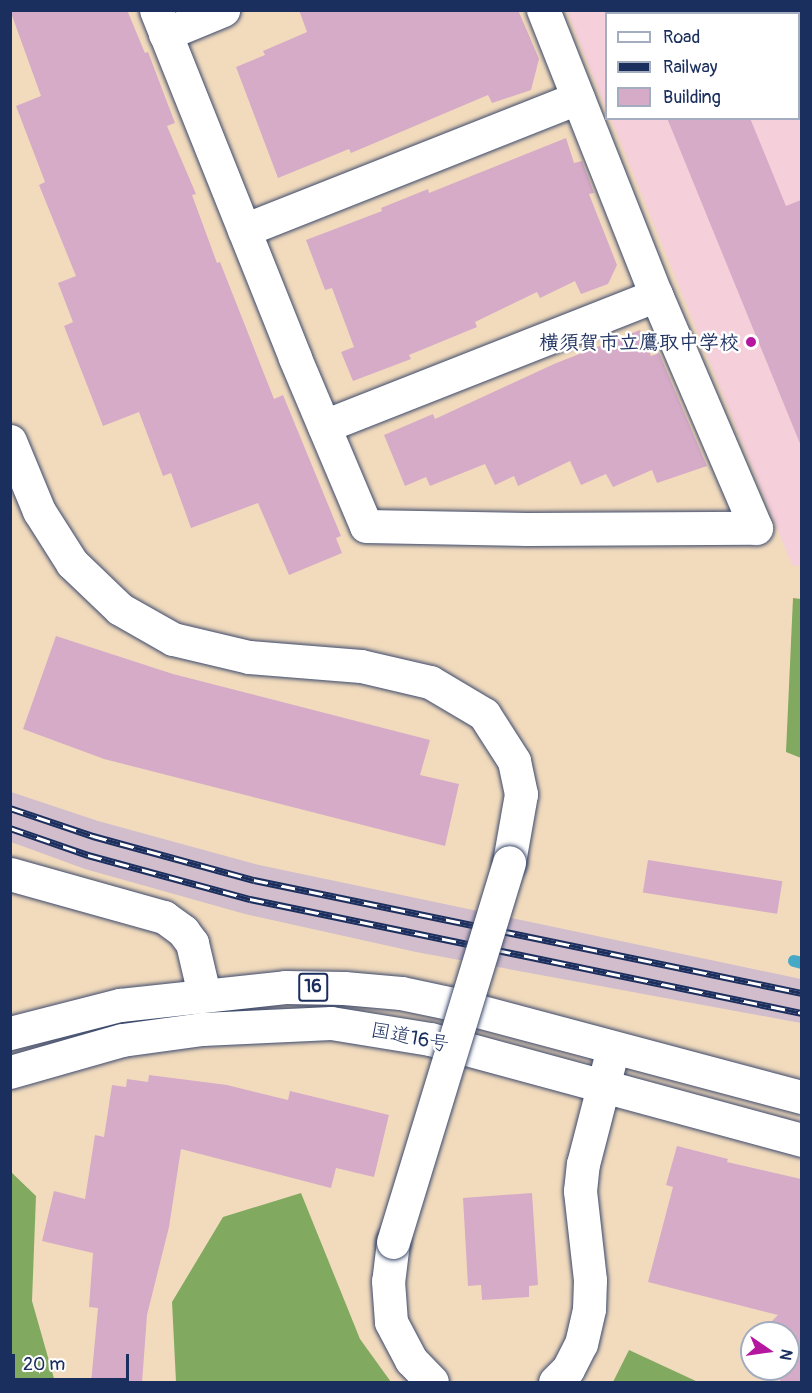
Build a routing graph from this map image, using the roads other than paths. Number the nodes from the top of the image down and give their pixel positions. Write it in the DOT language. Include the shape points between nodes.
graph roads {
  1 [pos="223,10"];
  2 [pos="543,10"];
  3 [pos="160,22"];
  4 [pos="578,98"];
  5 [pos="244,230"];
  6 [pos="656,295"];
  7 [pos="324,426"];
  8 [pos="10,441"];
  9 [pos="10,874"];
  10 [pos="204,994"];
  11 [pos="10,1033"];
  12 [pos="613,1048"];
  13 [pos="10,1072"];
  14 [pos="603,1085"];
  15 [pos="801,1097"];
  16 [pos="801,1140"];
  17 [pos="432,1383"];
  18 [pos="555,1383"];
  1 -- 3 [label="main road"];
  2 -- 4 [label="main road"];
  3 -- 5 [label="main road"];
  4 -- 5 [label="main road"];
  4 -- 6 [label="main road"];
  5 -- 7 [label="main road"];
  6 -- 7 [label="main road"];
  6 -- 7 [label="main road" via="756,528 366,526"];
  8 -- 17 [label="main road, bridge" via="39,511 72,564 120,609 173,639 249,657 361,666 430,682 484,714 514,761 521,794 509,862 393,1242 388,1281 391,1322 411,1360"];
  9 -- 10 [label="main road" via="164,917 192,943"];
  10 -- 11 [label="main road, 国道16号 / 16" via="120,1005"];
  10 -- 12 [label="main road, 国道16号 / 16" via="285,987 401,993"];
  12 -- 14 [label="main road"];
  12 -- 15 [label="main road, 国道16号 / 16"];
  13 -- 14 [label="main road, 国道16号 / 16" via="122,1040 202,1029 331,1023 430,1039"];
  14 -- 16 [label="main road, 国道16号 / 16"];
  14 -- 18 [label="main road" via="580,1191 590,1280 589,1309 580,1344 568,1369"];
}
